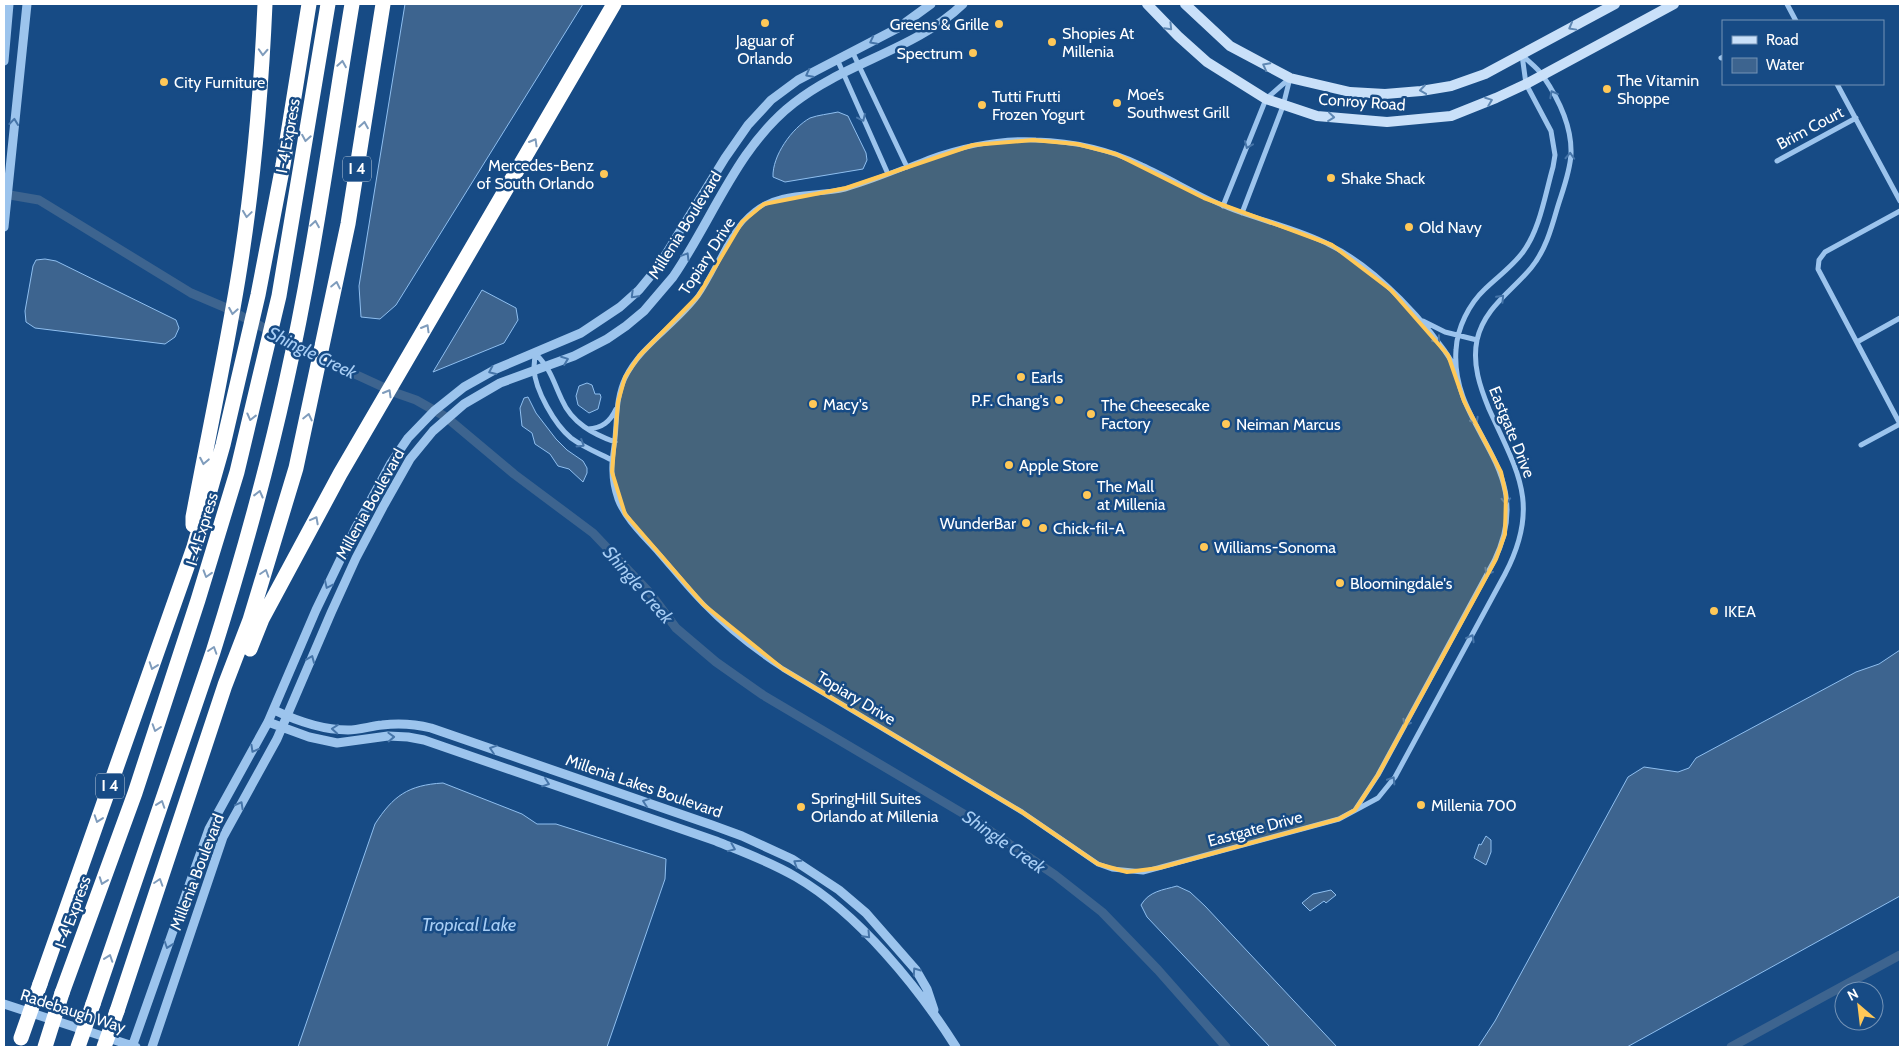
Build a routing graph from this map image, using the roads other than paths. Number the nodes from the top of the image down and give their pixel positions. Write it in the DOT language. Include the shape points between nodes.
graph roads {
  1 [pos="9,4"];
  2 [pos="27,4"];
  3 [pos="265,4"];
  4 [pos="309,4"];
  5 [pos="328,4"];
  6 [pos="352,4"];
  7 [pos="383,4"];
  8 [pos="614,4"];
  9 [pos="931,4"];
  10 [pos="963,4"];
  11 [pos="1147,4"];
  12 [pos="1185,4"];
  13 [pos="1614,4"];
  14 [pos="1674,4"];
  15 [pos="1787,4"];
  16 [pos="1794,20"];
  17 [pos="852,51"];
  18 [pos="1522,55"];
  19 [pos="837,60"];
  20 [pos="4,61"];
  21 [pos="860,66"];
  22 [pos="843,73"];
  23 [pos="1543,75"];
  24 [pos="1290,78"];
  25 [pos="1526,84"];
  26 [pos="1838,85"];
  27 [pos="1266,100"];
  28 [pos="1283,106"];
  29 [pos="1856,118"];
  30 [pos="1777,161"];
  31 [pos="908,167"];
  32 [pos="888,174"];
  33 [pos="1900,201"];
  34 [pos="1223,206"];
  35 [pos="1900,212"];
  36 [pos="1242,213"];
  37 [pos="5,215"];
  38 [pos="4,227"];
  39 [pos="1415,315"];
  40 [pos="1900,318"];
  41 [pos="1458,335"];
  42 [pos="1477,340"];
  43 [pos="1856,342"];
  44 [pos="535,353"];
  45 [pos="548,366"];
  46 [pos="1456,368"];
  47 [pos="534,370"];
  48 [pos="618,402"];
  49 [pos="1900,424"];
  50 [pos="588,430"];
  51 [pos="615,442"];
  52 [pos="1861,446"];
  53 [pos="612,460"];
  54 [pos="194,547"];
  55 [pos="225,685"];
  56 [pos="274,710"];
  57 [pos="287,716"];
  58 [pos="268,722"];
  59 [pos="282,727"];
  60 [pos="1355,810"];
  61 [pos="1160,868"];
  62 [pos="4,1004"];
  63 [pos="936,1015"];
  64 [pos="20,1043"];
  65 [pos="45,1047"];
  66 [pos="78,1047"];
  67 [pos="104,1047"];
  68 [pos="133,1047"];
  69 [pos="152,1047"];
  70 [pos="956,1047"];
  1 -- 20 [label="street"];
  37 -- 2 [label="street, one-way"];
  3 -- 54 [label="highway, one-way" via="260,97 239,277 193,516"];
  4 -- 54 [label="highway, I 4" via="258,296 223,445"];
  5 -- 65 [label="highway, I-4 Express, one-way, bridge" via="279,296 237,472 135,793"];
  66 -- 6 [label="highway, one-way, bridge" via="229,601 259,496 301,307"];
  55 -- 7 [label="highway, I 4, one-way" via="250,620 296,468 348,224"];
  55 -- 8 [label="highway, one-way" via="249,650 340,474"];
  9 -- 17 [label="street, Millenia Boulevard, one-way" via="898,28"];
  10 -- 21 [label="street, Millenia Boulevard" via="942,23"];
  11 -- 27 [label="main road, Conroy Road, one-way" via="1207,62"];
  24 -- 12 [label="main road, Conroy Road, one-way" via="1230,46"];
  13 -- 18 [label="main road, Conroy Road, one-way"];
  14 -- 23 [label="main road, Conroy Road"];
  15 -- 16 [label="street"];
  17 -- 19 [label="street, Millenia Boulevard"];
  17 -- 21 [label="street"];
  18 -- 23 [label="street, Eastgate Drive"];
  18 -- 24 [label="main road, Conroy Road, one-way" via="1460,83 1418,91 1385,94 1350,92"];
  18 -- 25 [label="street"];
  19 -- 22 [label="street"];
  19 -- 44 [label="street, Millenia Boulevard, one-way" via="798,80 771,100 748,126 658,267 634,295 594,326"];
  21 -- 22 [label="street, Millenia Boulevard"];
  21 -- 31 [label="street"];
  22 -- 32 [label="street, one-way"];
  45 -- 22 [label="street, Millenia Boulevard, one-way" via="595,346 644,311 677,270 755,142 793,103"];
  23 -- 25 [label="main road, Conroy Road"];
  42 -- 23 [label="street, Eastgate Drive, one-way" via="1491,309 1540,255 1568,173 1571,154 1567,125"];
  24 -- 27 [label="street"];
  24 -- 28 [label="street"];
  28 -- 25 [label="main road, Conroy Road, one-way" via="1317,116 1345,119 1425,120 1450,116"];
  25 -- 41 [label="street, Eastgate Drive" via="1551,131 1555,154 1553,167 1531,238 1513,264 1477,298"];
  26 -- 29 [label="street"];
  27 -- 28 [label="main road, Conroy Road"];
  27 -- 34 [label="street, one-way"];
  28 -- 36 [label="street"];
  29 -- 30 [label="street, Brim Court"];
  29 -- 33 [label="street"];
  31 -- 32 [label="street, Topiary Drive"];
  31 -- 34 [label="street, Topiary Drive" via="973,145 1012,140 1059,141 1116,154"];
  32 -- 48 [label="street, Topiary Drive" via="843,189 772,200 749,214 698,296 632,366"];
  34 -- 36 [label="street, Topiary Drive"];
  35 -- 43 [label="street" via="1829,250 1819,260 1821,276"];
  36 -- 39 [label="street, Topiary Drive" via="1332,245 1376,276"];
  37 -- 38 [label="street"];
  39 -- 41 [label="street" via="1436,329"];
  39 -- 46 [label="street, one-way"];
  40 -- 43 [label="street"];
  41 -- 42 [label="street"];
  41 -- 46 [label="street, Eastgate Drive"];
  60 -- 42 [label="street, Eastgate Drive, one-way" via="1378,798 1395,777 1518,546 1523,520 1522,489 1514,461 1480,389"];
  43 -- 49 [label="street"];
  44 -- 45 [label="street"];
  44 -- 47 [label="street"];
  44 -- 56 [label="street, Millenia Boulevard, one-way" via="486,374 446,400 422,422 400,450 355,529 316,610"];
  45 -- 47 [label="street, Millenia Boulevard"];
  45 -- 50 [label="street" via="568,411"];
  46 -- 60 [label="street, Eastgate Drive, one-way" via="1464,401 1501,472 1506,495 1505,534 1494,561 1378,774"];
  47 -- 53 [label="street, one-way" via="546,404 561,428 581,444"];
  57 -- 47 [label="street, Millenia Boulevard, one-way" via="369,532 410,459 458,408 491,387"];
  48 -- 50 [label="street, Topiary Drive" via="604,426"];
  48 -- 51 [label="street, Topiary Drive"];
  49 -- 52 [label="street"];
  50 -- 51 [label="street"];
  51 -- 53 [label="street, Topiary Drive"];
  53 -- 61 [label="street, Topiary Drive" via="618,502 632,524 704,605 762,655 1022,812 1098,864 1127,872"];
  54 -- 64 [label="highway, I 4, one-way, bridge"];
  67 -- 55 [label="highway, I 4, one-way, bridge"];
  56 -- 57 [label="street, Millenia Lakes Boulevard"];
  56 -- 58 [label="street, Millenia Boulevard"];
  57 -- 59 [label="street, Millenia Boulevard"];
  63 -- 57 [label="street, Millenia Lakes Boulevard, one-way" via="916,970 866,913 823,879 770,848 426,726 391,724 349,730 330,729"];
  58 -- 59 [label="street, Millenia Lakes Boulevard"];
  58 -- 68 [label="street, Millenia Boulevard, one-way" via="206,836"];
  59 -- 63 [label="street, Millenia Lakes Boulevard, one-way" via="337,744 388,736 424,740 752,855 796,877 862,929"];
  69 -- 59 [label="street, Millenia Boulevard, one-way" via="220,844"];
  60 -- 61 [label="street, Eastgate Drive" via="1339,819"];
  62 -- 68 [label="street, Radebaugh Way"];
  63 -- 70 [label="street, Millenia Lakes Boulevard"];
}
